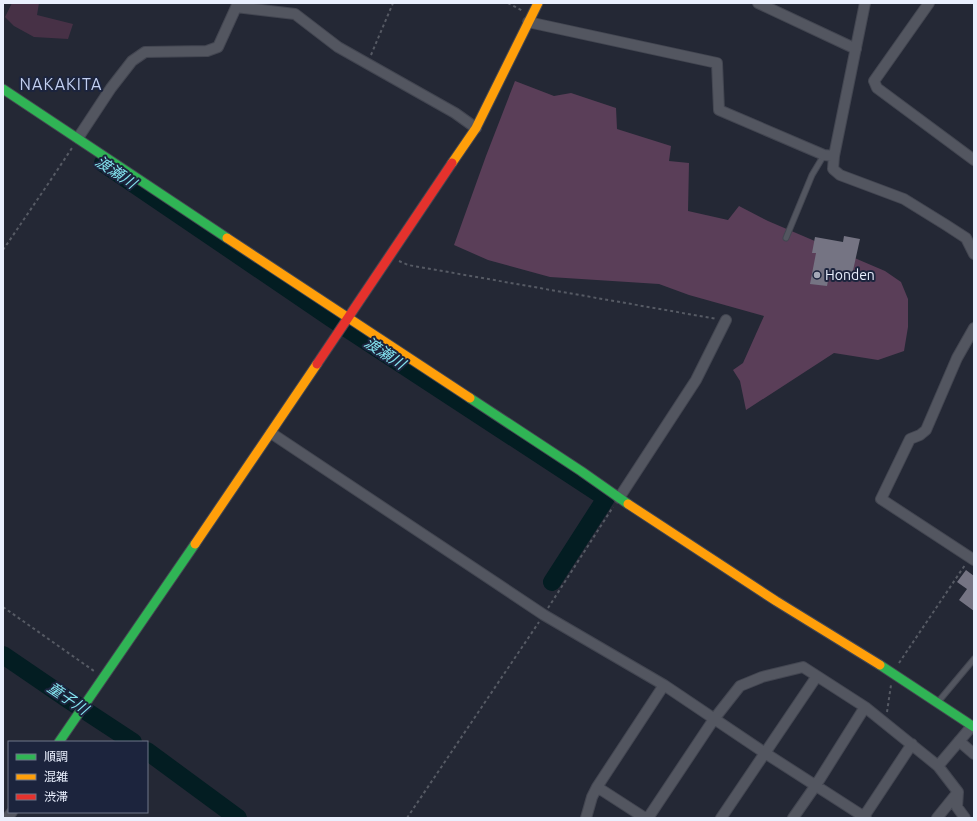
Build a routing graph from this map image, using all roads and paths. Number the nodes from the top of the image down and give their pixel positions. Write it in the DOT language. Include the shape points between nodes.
graph roads {
  1 [pos="393,3"];
  2 [pos="508,3"];
  3 [pos="538,3"];
  4 [pos="758,3"];
  5 [pos="865,3"];
  6 [pos="929,3"];
  7 [pos="237,5"];
  8 [pos="530,19"];
  9 [pos="856,49"];
  10 [pos="367,64"];
  11 [pos="3,89"];
  12 [pos="476,128"];
  13 [pos="78,138"];
  14 [pos="829,156"];
  15 [pos="974,160"];
  16 [pos="786,238"];
  17 [pos="3,250"];
  18 [pos="974,254"];
  19 [pos="389,256"];
  20 [pos="348,318"];
  21 [pos="726,320"];
  22 [pos="974,328"];
  23 [pos="271,433"];
  24 [pos="619,498"];
  25 [pos="973,556"];
  26 [pos="3,607"];
  27 [pos="544,614"];
  28 [pos="974,659"];
  29 [pos="892,672"];
  30 [pos="817,676"];
  31 [pos="104,678"];
  32 [pos="664,685"];
  33 [pos="937,702"];
  34 [pos="865,707"];
  35 [pos="714,719"];
  36 [pos="885,724"];
  37 [pos="973,726"];
  38 [pos="60,741"];
  39 [pos="959,741"];
  40 [pos="912,744"];
  41 [pos="765,753"];
  42 [pos="974,754"];
  43 [pos="938,766"];
  44 [pos="816,785"];
  45 [pos="597,787"];
  46 [pos="958,792"];
  47 [pos="407,818"];
  48 [pos="586,818"];
  49 [pos="646,818"];
  50 [pos="721,818"];
  51 [pos="793,818"];
  52 [pos="864,818"];
  53 [pos="937,818"];
  54 [pos="965,818"];
  1 -- 10 [label="path"];
  2 -- 8 [label="path"];
  3 -- 8 [label="street"];
  4 -- 9 [label="street"];
  5 -- 9 [label="street"];
  6 -- 15 [label="street" via="874,81 877,88"];
  7 -- 10 [label="street" via="295,14 338,47"];
  7 -- 13 [label="street" via="218,47 207,51 145,52 132,61"];
  8 -- 12 [label="street"];
  8 -- 14 [label="street" via="717,63 719,110"];
  9 -- 14 [label="street"];
  10 -- 12 [label="street"];
  11 -- 13 [label="street"];
  12 -- 19 [label="street"];
  13 -- 17 [label="path"];
  13 -- 20 [label="street"];
  14 -- 16 [label="lane" via="812,175"];
  14 -- 18 [label="street" via="833,169 840,175 904,199 966,238"];
  19 -- 20 [label="street"];
  19 -- 21 [label="path" via="408,265"];
  20 -- 23 [label="street"];
  20 -- 24 [label="street"];
  21 -- 24 [label="street" via="696,380"];
  22 -- 25 [label="street" via="957,358 926,430 910,439 881,499"];
  23 -- 27 [label="street"];
  23 -- 31 [label="street"];
  24 -- 27 [label="path"];
  24 -- 29 [label="street" via="776,601"];
  25 -- 29 [label="path"];
  26 -- 31 [label="path"];
  27 -- 32 [label="street"];
  27 -- 47 [label="path"];
  28 -- 33 [label="lane"];
  29 -- 33 [label="street"];
  29 -- 36 [label="path"];
  30 -- 34 [label="street"];
  30 -- 35 [label="street" via="803,667 762,677 740,686"];
  30 -- 41 [label="street"];
  31 -- 38 [label="street"];
  32 -- 35 [label="street"];
  32 -- 45 [label="street"];
  33 -- 37 [label="street"];
  34 -- 36 [label="street"];
  34 -- 44 [label="street"];
  35 -- 41 [label="street"];
  35 -- 49 [label="street"];
  36 -- 40 [label="street"];
  37 -- 39 [label="street"];
  39 -- 42 [label="street"];
  39 -- 43 [label="street"];
  40 -- 43 [label="street"];
  40 -- 52 [label="street"];
  41 -- 44 [label="street"];
  41 -- 50 [label="street"];
  43 -- 46 [label="street"];
  44 -- 51 [label="street"];
  44 -- 52 [label="street"];
  45 -- 48 [label="street"];
  45 -- 49 [label="street"];
  46 -- 53 [label="street"];
  46 -- 54 [label="street" via="957,807"];
}
